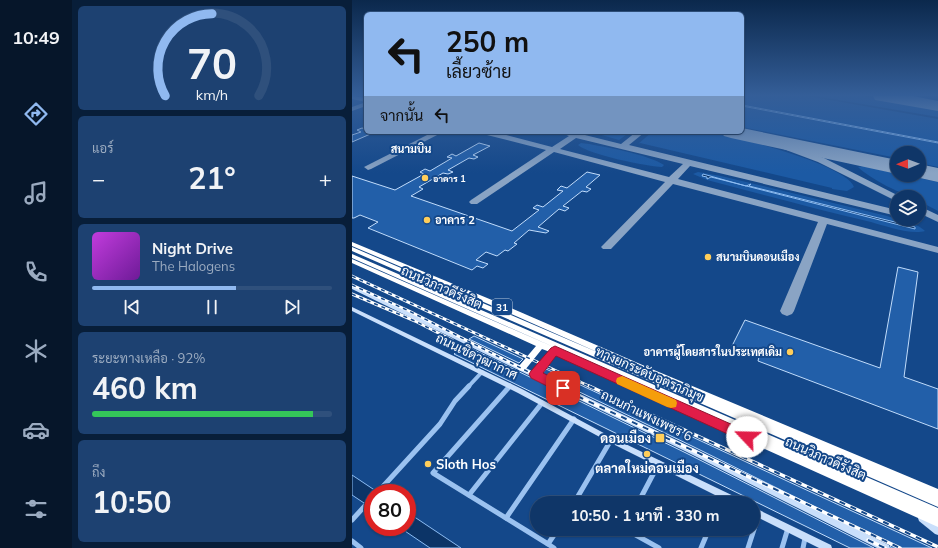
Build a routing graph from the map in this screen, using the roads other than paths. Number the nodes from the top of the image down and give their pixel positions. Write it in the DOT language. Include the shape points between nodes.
graph roads {
  1 [pos="352,244"];
  2 [pos="352,250"];
  3 [pos="352,256"];
  4 [pos="352,262"];
  5 [pos="352,286"];
  6 [pos="352,309"];
  7 [pos="541,345"];
  8 [pos="555,351"];
  9 [pos="522,368"];
  10 [pos="482,372"];
  11 [pos="535,374"];
  12 [pos="510,386"];
  13 [pos="542,403"];
  14 [pos="574,419"];
  15 [pos="611,440"];
  16 [pos="659,463"];
  17 [pos="385,484"];
  18 [pos="722,494"];
  19 [pos="938,494"];
  20 [pos="469,495"];
  21 [pos="578,496"];
  22 [pos="642,496"];
  23 [pos="726,496"];
  24 [pos="938,502"];
  25 [pos="364,507"];
  26 [pos="914,512"];
  27 [pos="938,513"];
  28 [pos="760,514"];
  29 [pos="506,518"];
  30 [pos="352,520"];
  31 [pos="938,522"];
  32 [pos="788,528"];
  33 [pos="938,531"];
  34 [pos="553,536"];
  35 [pos="638,536"];
  36 [pos="706,536"];
  37 [pos="751,536"];
  38 [pos="805,536"];
  39 [pos="352,541"];
  40 [pos="548,544"];
  41 [pos="360,548"];
  42 [pos="554,548"];
  43 [pos="659,548"];
  44 [pos="701,548"];
  45 [pos="748,548"];
  46 [pos="782,548"];
  47 [pos="803,548"];
  48 [pos="828,548"];
  49 [pos="886,548"];
  1 -- 19 [label="highway, ถนนวิภาวดีรังสิต / 31"];
  2 -- 24 [label="highway, ทางยกระดับอุตราภิมุข / 31"];
  3 -- 27 [label="highway, ทางยกระดับอุตราภิมุข / 31"];
  4 -- 7 [label="highway, ถนนวิภาวดีรังสิต / 31"];
  5 -- 9 [label="main road, ถนนกำแพงเพชร 6"];
  6 -- 10 [label="main road, ถนนเชิดวุฒากาศ"];
  7 -- 8 [label="highway, ถนนวิภาวดีรังสิต / 31"];
  7 -- 9 [label="highway"];
  8 -- 11 [label="highway"];
  8 -- 26 [label="highway, ถนนวิภาวดีรังสิต / 31"];
  9 -- 11 [label="main road, ถนนกำแพงเพชร 6"];
  10 -- 12 [label="main road, ถนนเชิดวุฒากาศ"];
  10 -- 17 [label="street" via="455,400 440,424"];
  11 -- 49 [label="main road, ถนนกำแพงเพชร 6"];
  12 -- 13 [label="main road, ถนนเชิดวุฒากาศ"];
  12 -- 20 [label="street" via="434,473"];
  13 -- 14 [label="main road, ถนนเชิดวุฒากาศ"];
  13 -- 20 [label="street"];
  14 -- 15 [label="main road, ถนนเชิดวุฒากาศ"];
  14 -- 29 [label="street"];
  15 -- 16 [label="main road, ถนนเชิดวุฒากาศ"];
  15 -- 21 [label="street"];
  16 -- 18 [label="main road, ถนนเชิดวุฒากาศ"];
  16 -- 22 [label="street"];
  18 -- 23 [label="main road, ถนนเชิดวุฒากาศ"];
  20 -- 29 [label="street"];
  25 -- 30 [label="street"];
  26 -- 31 [label="highway, ถนนวิภาวดีรังสิต / 31"];
  26 -- 33 [label="main road"];
  28 -- 32 [label="main road"];
  29 -- 40 [label="street"];
  32 -- 38 [label="main road"];
  32 -- 46 [label="street"];
  34 -- 40 [label="street"];
  35 -- 43 [label="street"];
  36 -- 44 [label="street"];
  37 -- 45 [label="street"];
  38 -- 47 [label="street"];
  38 -- 48 [label="main road"];
  39 -- 41 [label="street"];
  40 -- 42 [label="street"];
}
